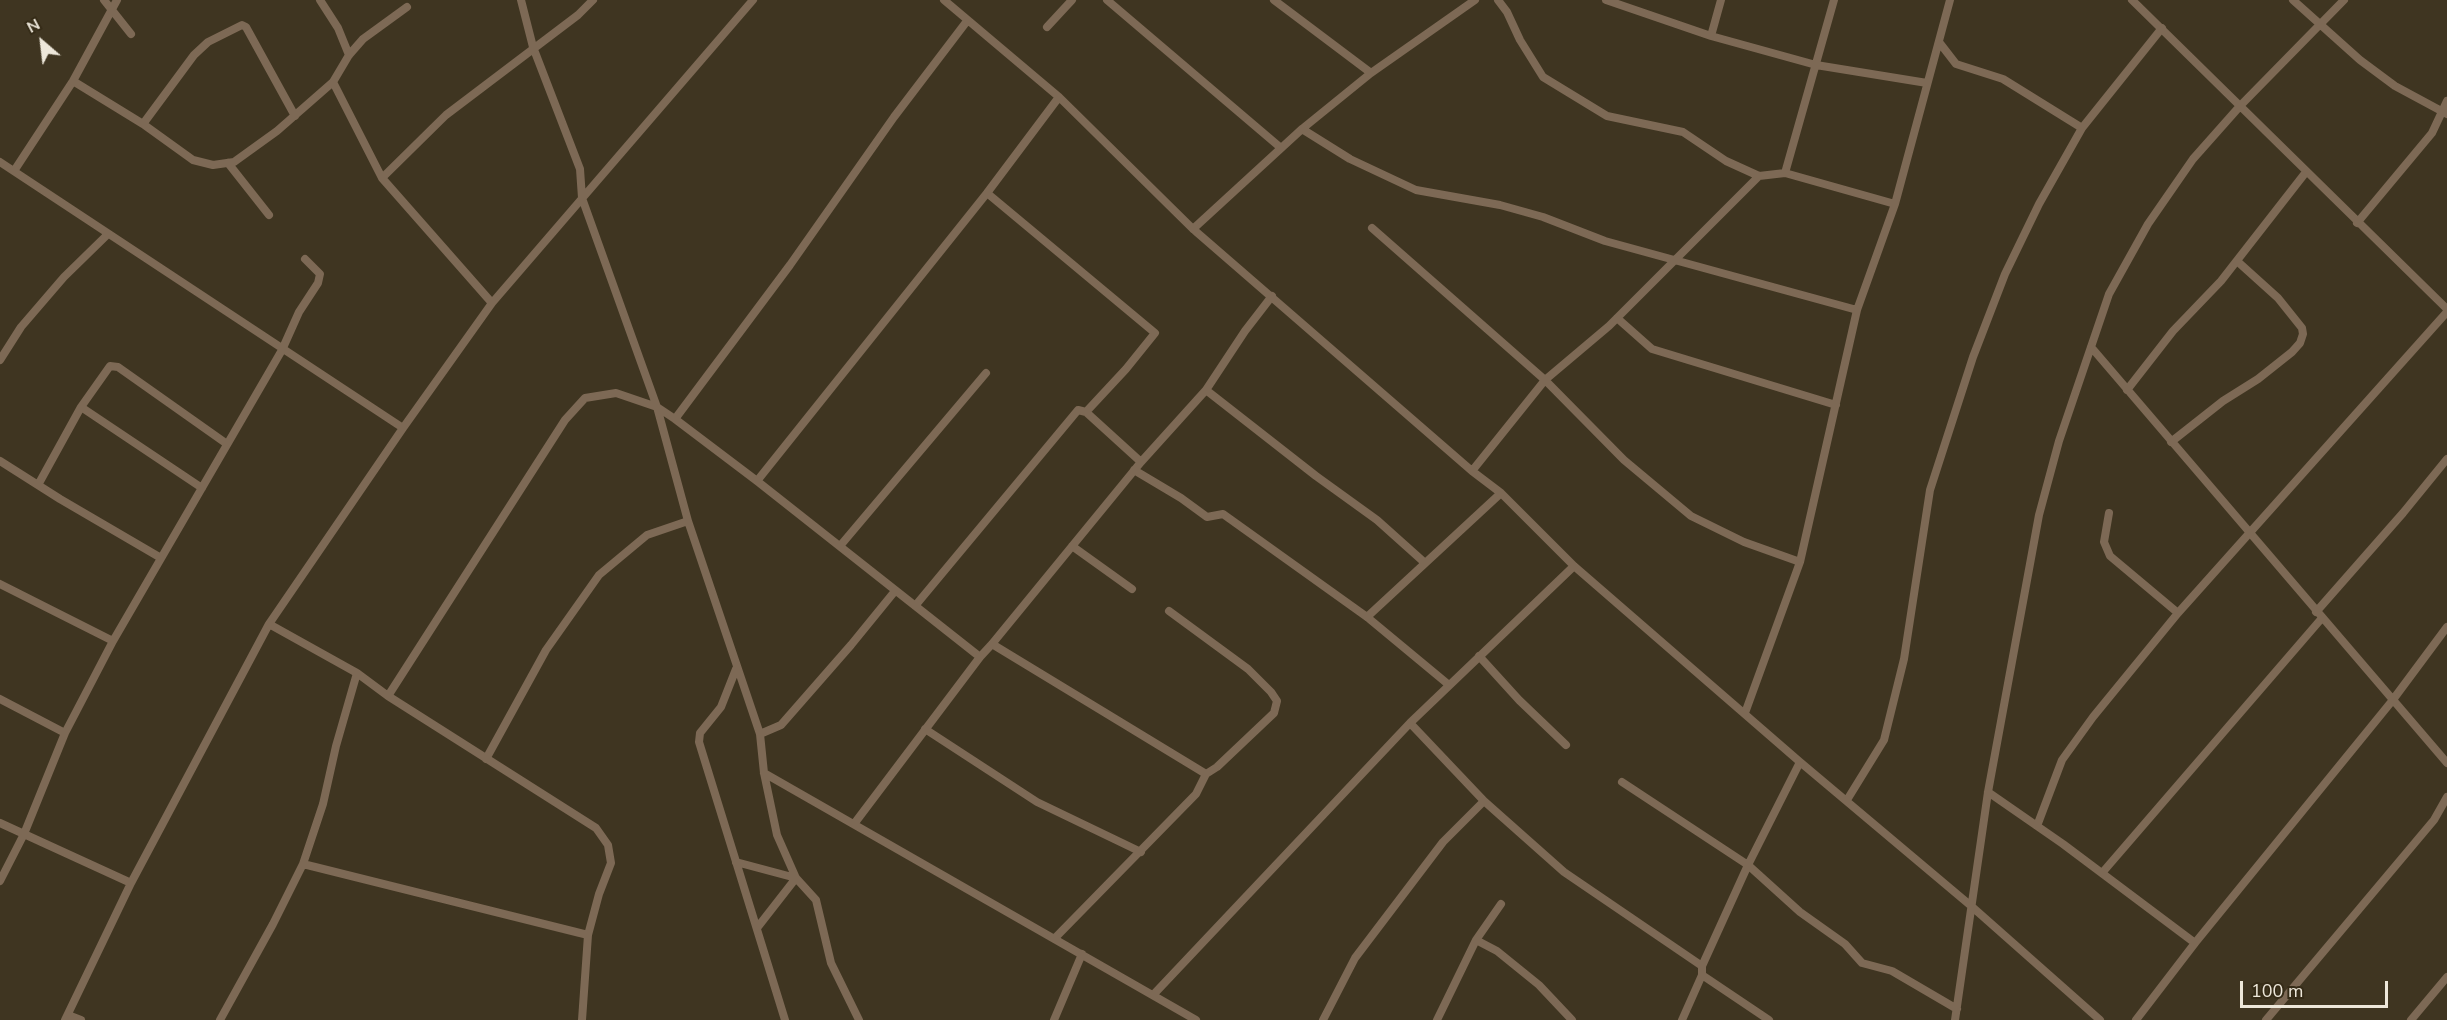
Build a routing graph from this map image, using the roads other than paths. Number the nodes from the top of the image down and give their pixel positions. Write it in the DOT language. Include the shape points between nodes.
graph roads {
  1 [pos="104,0"];
  2 [pos="117,0"];
  3 [pos="320,0"];
  4 [pos="521,0"];
  5 [pos="593,0"];
  6 [pos="753,0"];
  7 [pos="944,0"];
  8 [pos="1072,0"];
  9 [pos="1107,0"];
  10 [pos="1274,0"];
  11 [pos="1498,0"];
  12 [pos="1606,0"];
  13 [pos="1721,0"];
  14 [pos="1834,0"];
  15 [pos="1950,0"];
  16 [pos="2132,0"];
  17 [pos="2293,0"];
  18 [pos="2344,0"];
  19 [pos="1471,1"];
  20 [pos="408,7"];
  21 [pos="111,9"];
  22 [pos="967,21"];
  23 [pos="2320,25"];
  24 [pos="1047,27"];
  25 [pos="2162,28"];
  26 [pos="131,34"];
  27 [pos="1710,36"];
  28 [pos="1939,42"];
  29 [pos="533,47"];
  30 [pos="349,54"];
  31 [pos="1816,65"];
  32 [pos="1371,73"];
  33 [pos="72,81"];
  34 [pos="333,82"];
  35 [pos="1927,83"];
  36 [pos="1059,97"];
  37 [pos="2447,101"];
  38 [pos="2240,106"];
  39 [pos="2444,113"];
  40 [pos="295,116"];
  41 [pos="143,124"];
  42 [pos="2082,128"];
  43 [pos="1302,129"];
  44 [pos="1281,148"];
  45 [pos="0,162"];
  46 [pos="228,163"];
  47 [pos="14,171"];
  48 [pos="2306,172"];
  49 [pos="1785,173"];
  50 [pos="1759,176"];
  51 [pos="382,178"];
  52 [pos="987,193"];
  53 [pos="582,198"];
  54 [pos="1895,204"];
  55 [pos="268,215"];
  56 [pos="2357,223"];
  57 [pos="1372,228"];
  58 [pos="1193,229"];
  59 [pos="107,235"];
  60 [pos="305,259"];
  61 [pos="1677,259"];
  62 [pos="2237,261"];
  63 [pos="1272,296"];
  64 [pos="492,303"];
  65 [pos="1857,310"];
  66 [pos="2447,311"];
  67 [pos="1617,318"];
  68 [pos="2091,347"];
  69 [pos="282,350"];
  70 [pos="0,360"];
  71 [pos="986,373"];
  72 [pos="1545,380"];
  73 [pos="1206,390"];
  74 [pos="2127,390"];
  75 [pos="1836,405"];
  76 [pos="81,407"];
  77 [pos="657,408"];
  78 [pos="1086,411"];
  79 [pos="675,419"];
  80 [pos="403,428"];
  81 [pos="2171,442"];
  82 [pos="227,444"];
  83 [pos="2447,459"];
  84 [pos="0,461"];
  85 [pos="1141,462"];
  86 [pos="1134,470"];
  87 [pos="1472,471"];
  88 [pos="757,481"];
  89 [pos="38,485"];
  90 [pos="202,488"];
  91 [pos="1501,493"];
  92 [pos="2109,513"];
  93 [pos="688,521"];
  94 [pos="2250,534"];
  95 [pos="840,546"];
  96 [pos="1072,546"];
  97 [pos="161,558"];
  98 [pos="1800,562"];
  99 [pos="1425,563"];
  100 [pos="1574,566"];
  101 [pos="0,584"];
  102 [pos="1132,589"];
  103 [pos="895,591"];
  104 [pos="915,606"];
  105 [pos="1169,611"];
  106 [pos="2316,612"];
  107 [pos="2178,613"];
  108 [pos="1367,616"];
  109 [pos="2322,618"];
  110 [pos="269,624"];
  111 [pos="2447,627"];
  112 [pos="113,641"];
  113 [pos="992,644"];
  114 [pos="980,657"];
  115 [pos="1479,657"];
  116 [pos="736,669"];
  117 [pos="357,673"];
  118 [pos="1449,685"];
  119 [pos="388,696"];
  120 [pos="0,699"];
  121 [pos="2392,701"];
  122 [pos="1745,713"];
  123 [pos="1410,723"];
  124 [pos="925,729"];
  125 [pos="64,734"];
  126 [pos="760,734"];
  127 [pos="1566,745"];
  128 [pos="486,759"];
  129 [pos="1800,762"];
  130 [pos="2447,763"];
  131 [pos="764,773"];
  132 [pos="1206,774"];
  133 [pos="1622,782"];
  134 [pos="1988,792"];
  135 [pos="2447,797"];
  136 [pos="1847,800"];
  137 [pos="1484,801"];
  138 [pos="0,823"];
  139 [pos="854,824"];
  140 [pos="2037,826"];
  141 [pos="24,834"];
  142 [pos="1141,852"];
  143 [pos="736,862"];
  144 [pos="303,864"];
  145 [pos="1748,866"];
  146 [pos="2102,873"];
  147 [pos="796,878"];
  148 [pos="0,881"];
  149 [pos="131,883"];
  150 [pos="1501,904"];
  151 [pos="1970,905"];
  152 [pos="756,928"];
  153 [pos="588,935"];
  154 [pos="1055,938"];
  155 [pos="1476,940"];
  156 [pos="2195,943"];
  157 [pos="1082,954"];
  158 [pos="1702,971"];
  159 [pos="2447,977"];
  160 [pos="1154,994"];
  161 [pos="1957,1009"];
  162 [pos="66,1017"];
  163 [pos="81,1020"];
  164 [pos="220,1020"];
  165 [pos="582,1020"];
  166 [pos="785,1020"];
  167 [pos="859,1020"];
  168 [pos="1054,1020"];
  169 [pos="1196,1020"];
  170 [pos="1323,1020"];
  171 [pos="1437,1020"];
  172 [pos="1572,1020"];
  173 [pos="1682,1020"];
  174 [pos="1768,1020"];
  175 [pos="1955,1020"];
  176 [pos="2100,1020"];
  177 [pos="2136,1020"];
  178 [pos="2266,1020"];
  179 [pos="2411,1020"];
  1 -- 21 [label="street"];
  2 -- 21 [label="street"];
  3 -- 30 [label="street"];
  4 -- 29 [label="street"];
  5 -- 29 [label="street"];
  6 -- 53 [label="street"];
  7 -- 22 [label="street"];
  8 -- 24 [label="street"];
  9 -- 44 [label="street"];
  10 -- 32 [label="street"];
  11 -- 50 [label="street" via="1543,77 1556,87 1607,116 1683,132 1726,161"];
  12 -- 27 [label="street"];
  13 -- 27 [label="street"];
  14 -- 31 [label="street"];
  15 -- 28 [label="street"];
  16 -- 25 [label="street"];
  17 -- 23 [label="street"];
  18 -- 23 [label="street"];
  19 -- 32 [label="street"];
  20 -- 30 [label="street" via="363,39"];
  21 -- 26 [label="street"];
  21 -- 33 [label="street"];
  22 -- 36 [label="street"];
  22 -- 79 [label="street"];
  23 -- 38 [label="street"];
  23 -- 39 [label="street" via="2395,86"];
  25 -- 38 [label="street"];
  25 -- 42 [label="street"];
  27 -- 31 [label="street"];
  28 -- 35 [label="street"];
  28 -- 42 [label="street" via="1956,64 2003,79"];
  29 -- 51 [label="street" via="446,115"];
  29 -- 53 [label="street" via="580,169"];
  30 -- 34 [label="street"];
  31 -- 35 [label="street"];
  31 -- 49 [label="street"];
  32 -- 43 [label="street"];
  33 -- 41 [label="street"];
  33 -- 47 [label="street"];
  34 -- 40 [label="street"];
  34 -- 51 [label="street"];
  35 -- 54 [label="street"];
  36 -- 52 [label="street"];
  36 -- 58 [label="street"];
  37 -- 39 [label="street"];
  38 -- 48 [label="street"];
  38 -- 68 [label="street" via="2193,159 2148,224 2109,294"];
  39 -- 56 [label="street"];
  40 -- 41 [label="street" via="242,25 208,42 194,55"];
  40 -- 46 [label="street"];
  41 -- 46 [label="street" via="193,160 213,165"];
  42 -- 136 [label="street" via="2005,274 1974,357 1930,490 1904,658 1884,740"];
  43 -- 44 [label="street"];
  43 -- 61 [label="street" via="1350,159 1416,190 1500,205 1605,241"];
  44 -- 58 [label="street"];
  45 -- 47 [label="street"];
  46 -- 55 [label="street"];
  47 -- 59 [label="street"];
  48 -- 56 [label="street"];
  48 -- 62 [label="street"];
  49 -- 50 [label="street"];
  49 -- 54 [label="street"];
  50 -- 61 [label="street"];
  51 -- 64 [label="street"];
  52 -- 78 [label="street" via="1155,333"];
  52 -- 88 [label="street"];
  53 -- 64 [label="street"];
  53 -- 77 [label="street"];
  54 -- 65 [label="street"];
  56 -- 66 [label="street"];
  57 -- 72 [label="street"];
  58 -- 63 [label="street"];
  59 -- 69 [label="street"];
  59 -- 70 [label="street" via="21,327"];
  60 -- 69 [label="street" via="320,274 318,283 299,312"];
  61 -- 65 [label="street"];
  61 -- 67 [label="street"];
  62 -- 74 [label="street" via="2173,331"];
  62 -- 81 [label="street" via="2278,298 2302,328 2300,343"];
  63 -- 73 [label="street"];
  63 -- 87 [label="street"];
  64 -- 80 [label="street"];
  65 -- 75 [label="street"];
  66 -- 94 [label="street"];
  67 -- 72 [label="street"];
  67 -- 75 [label="street" via="1652,349"];
  68 -- 74 [label="street"];
  68 -- 134 [label="street" via="2039,515"];
  69 -- 80 [label="street"];
  69 -- 82 [label="street"];
  71 -- 95 [label="street"];
  72 -- 87 [label="street"];
  72 -- 98 [label="street" via="1624,460 1690,516 1744,542"];
  73 -- 85 [label="street"];
  73 -- 99 [label="street" via="1377,520"];
  74 -- 81 [label="street"];
  75 -- 98 [label="street"];
  76 -- 82 [label="street" via="106,369 114,365"];
  76 -- 89 [label="street"];
  76 -- 90 [label="street"];
  77 -- 79 [label="street"];
  77 -- 93 [label="street"];
  77 -- 119 [label="street" via="616,393 585,398 565,420"];
  78 -- 85 [label="street"];
  78 -- 104 [label="street" via="1078,410"];
  79 -- 88 [label="street"];
  80 -- 110 [label="street"];
  81 -- 94 [label="street"];
  82 -- 90 [label="street"];
  83 -- 106 [label="street"];
  84 -- 89 [label="street"];
  85 -- 86 [label="street"];
  86 -- 96 [label="street"];
  86 -- 108 [label="street" via="1207,517 1223,514"];
  87 -- 91 [label="street"];
  88 -- 95 [label="street"];
  89 -- 97 [label="street"];
  90 -- 97 [label="street"];
  91 -- 99 [label="street"];
  91 -- 100 [label="street"];
  92 -- 107 [label="street" via="2104,542 2110,556"];
  93 -- 116 [label="street"];
  93 -- 128 [label="street" via="647,534 598,575 546,650"];
  94 -- 106 [label="street"];
  94 -- 107 [label="street"];
  95 -- 103 [label="street"];
  96 -- 102 [label="street"];
  96 -- 113 [label="street"];
  97 -- 112 [label="street"];
  98 -- 122 [label="street"];
  99 -- 108 [label="street"];
  100 -- 115 [label="street"];
  100 -- 122 [label="street"];
  101 -- 112 [label="street"];
  103 -- 104 [label="street"];
  103 -- 126 [label="street" via="782,725"];
  104 -- 114 [label="street"];
  105 -- 132 [label="street" via="1248,669 1277,701 1274,713"];
  106 -- 109 [label="street"];
  107 -- 140 [label="street" via="2062,760"];
  108 -- 118 [label="street"];
  109 -- 121 [label="street"];
  109 -- 146 [label="street"];
  110 -- 117 [label="street"];
  110 -- 149 [label="street"];
  111 -- 121 [label="street"];
  112 -- 125 [label="street"];
  113 -- 114 [label="street"];
  113 -- 132 [label="street"];
  114 -- 124 [label="street"];
  115 -- 118 [label="street"];
  115 -- 127 [label="street"];
  116 -- 126 [label="street"];
  116 -- 143 [label="street" via="721,707 700,733 699,742"];
  117 -- 119 [label="street"];
  117 -- 144 [label="street"];
  118 -- 123 [label="street"];
  119 -- 128 [label="street"];
  120 -- 125 [label="street"];
  121 -- 130 [label="street"];
  121 -- 156 [label="street"];
  122 -- 129 [label="street"];
  123 -- 137 [label="street"];
  123 -- 160 [label="street"];
  124 -- 139 [label="street"];
  124 -- 142 [label="street" via="1037,802"];
  125 -- 141 [label="street"];
  126 -- 131 [label="street"];
  128 -- 153 [label="street" via="596,828 608,845 610,863"];
  129 -- 136 [label="street"];
  129 -- 145 [label="street"];
  131 -- 139 [label="street"];
  131 -- 147 [label="street" via="777,836"];
  132 -- 142 [label="street" via="1196,794"];
  133 -- 145 [label="street"];
  134 -- 140 [label="street"];
  134 -- 151 [label="street"];
  135 -- 178 [label="street" via="2434,820"];
  136 -- 151 [label="street"];
  137 -- 158 [label="street" via="1564,872"];
  137 -- 170 [label="street" via="1443,842 1355,958"];
  138 -- 141 [label="street"];
  139 -- 154 [label="street"];
  140 -- 146 [label="street"];
  141 -- 148 [label="street"];
  141 -- 149 [label="street"];
  142 -- 154 [label="street"];
  143 -- 147 [label="street"];
  143 -- 152 [label="street"];
  144 -- 153 [label="street"];
  144 -- 164 [label="street"];
  145 -- 158 [label="street"];
  145 -- 161 [label="street" via="1800,912 1845,944 1862,963 1892,971"];
  146 -- 156 [label="street"];
  147 -- 152 [label="street"];
  147 -- 167 [label="street" via="816,900 831,963"];
  149 -- 162 [label="street"];
  150 -- 155 [label="street"];
  151 -- 161 [label="street"];
  151 -- 176 [label="street"];
  152 -- 166 [label="street"];
  153 -- 165 [label="street"];
  154 -- 157 [label="street"];
  155 -- 171 [label="street"];
  155 -- 172 [label="street" via="1497,951 1539,985"];
  156 -- 177 [label="street"];
  157 -- 160 [label="street"];
  157 -- 168 [label="street"];
  158 -- 173 [label="street"];
  158 -- 174 [label="street"];
  159 -- 179 [label="street"];
  160 -- 169 [label="street"];
  161 -- 175 [label="street"];
  162 -- 163 [label="street"];
}
